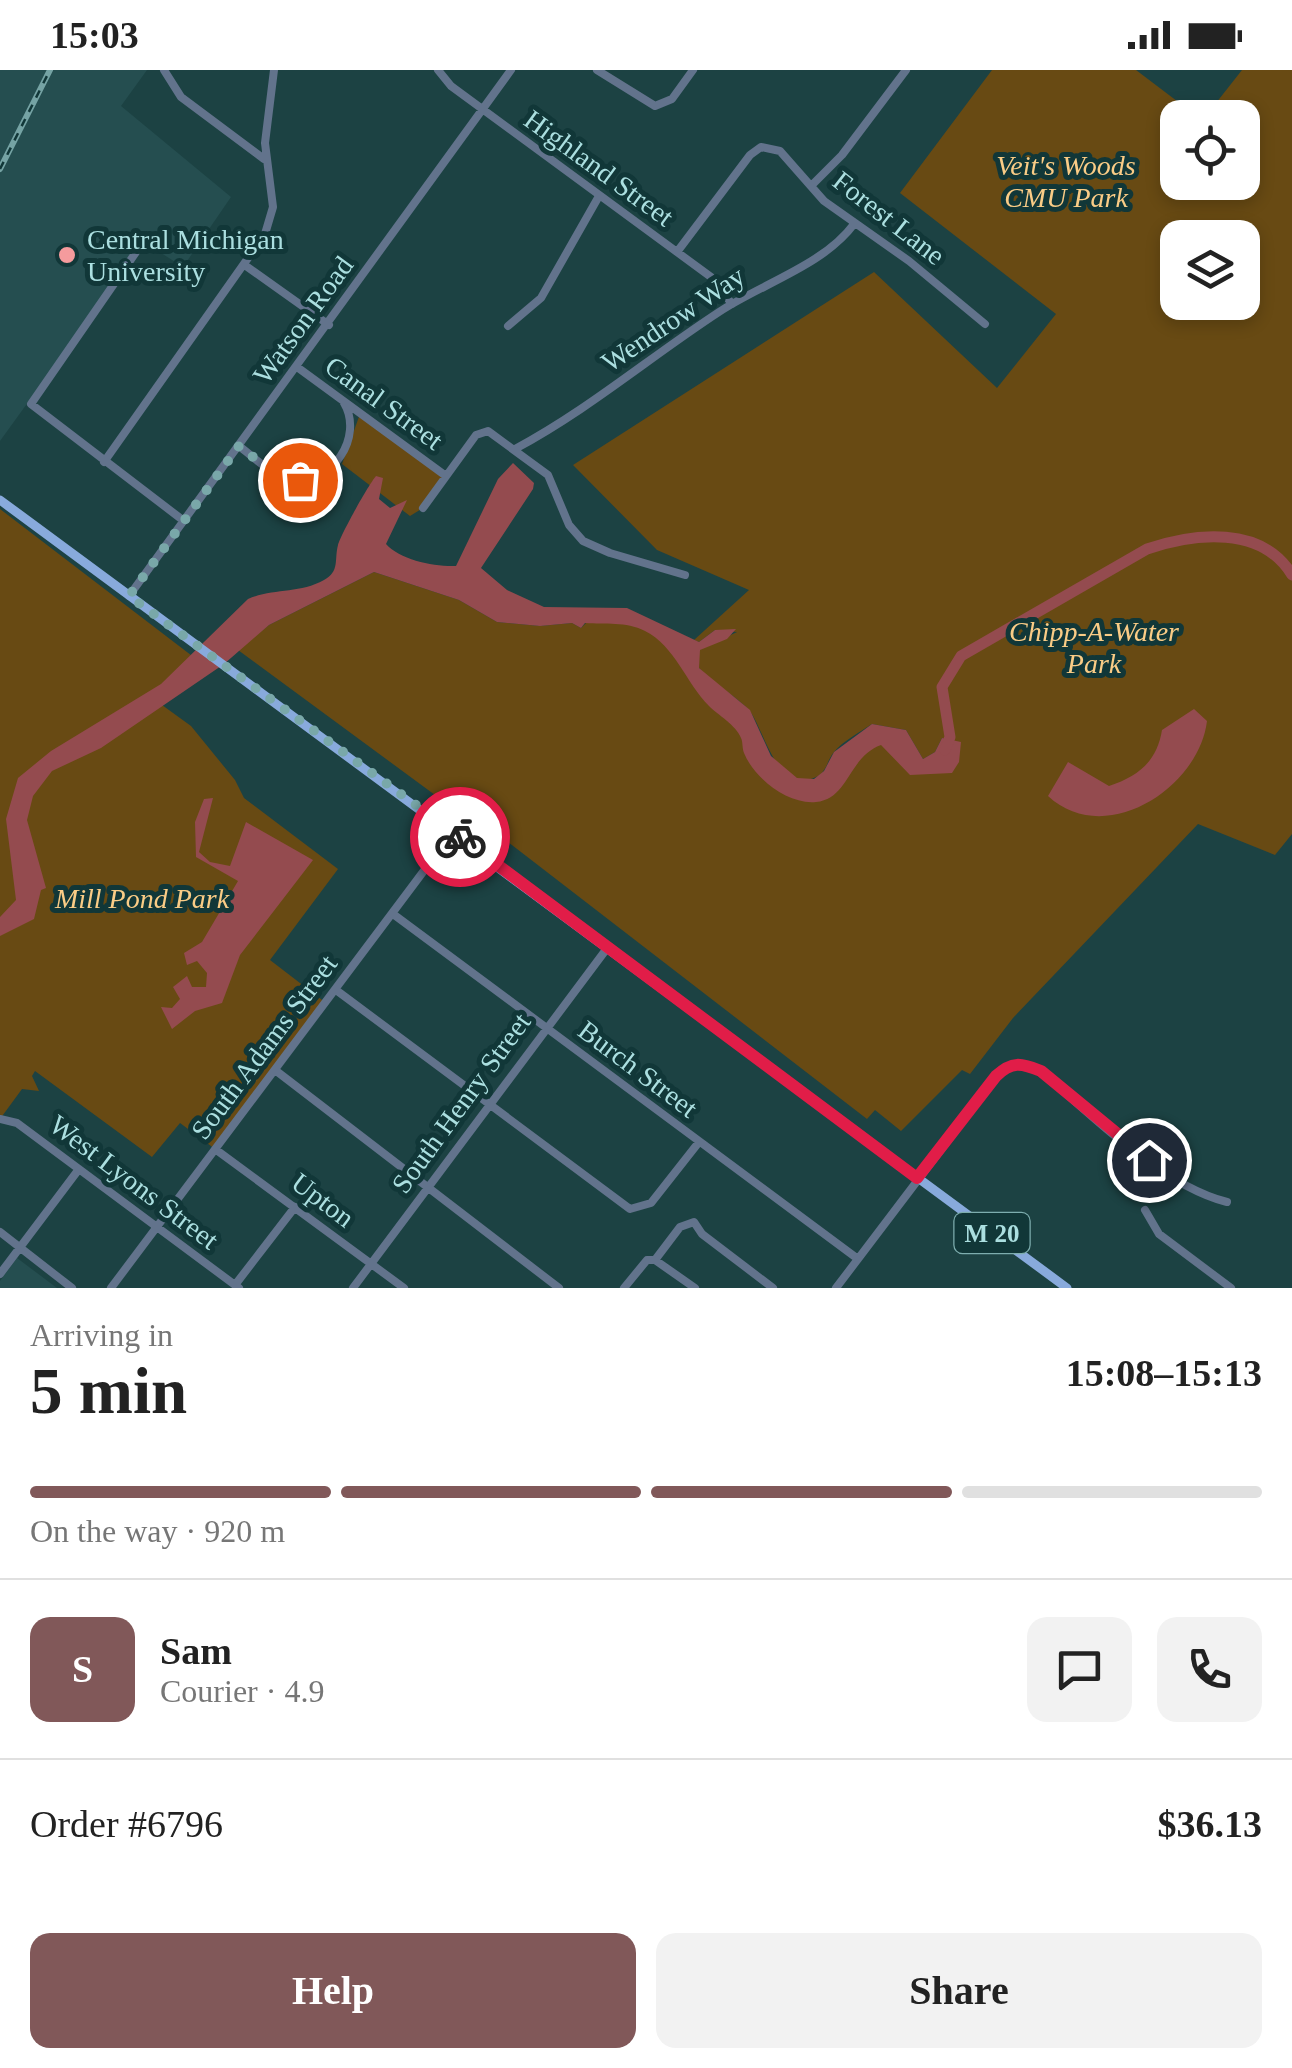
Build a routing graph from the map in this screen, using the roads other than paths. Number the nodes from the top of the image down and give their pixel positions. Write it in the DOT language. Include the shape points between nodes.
graph roads {
  1 [pos="164,70"];
  2 [pos="274,70"];
  3 [pos="438,70"];
  4 [pos="511,70"];
  5 [pos="598,70"];
  6 [pos="692,70"];
  7 [pos="906,70"];
  8 [pos="482,110"];
  9 [pos="265,160"];
  10 [pos="812,185"];
  11 [pos="599,196"];
  12 [pos="854,224"];
  13 [pos="143,242"];
  14 [pos="677,252"];
  15 [pos="246,266"];
  16 [pos="732,304"];
  17 [pos="329,324"];
  18 [pos="985,324"];
  19 [pos="508,326"];
  20 [pos="296,367"];
  21 [pos="341,400"];
  22 [pos="239,446"];
  23 [pos="515,449"];
  24 [pos="104,462"];
  25 [pos="446,476"];
  26 [pos="0,500"];
  27 [pos="424,508"];
  28 [pos="184,521"];
  29 [pos="685,575"];
  30 [pos="129,596"];
  31 [pos="453,832"];
  32 [pos="392,914"];
  33 [pos="608,947"];
  34 [pos="336,990"];
  35 [pos="545,1028"];
  36 [pos="275,1070"];
  37 [pos="488,1106"];
  38 [pos="0,1119"];
  39 [pos="699,1142"];
  40 [pos="215,1149"];
  41 [pos="79,1169"];
  42 [pos="917,1178"];
  43 [pos="428,1185"];
  44 [pos="1227,1202"];
  45 [pos="294,1207"];
  46 [pos="1145,1210"];
  47 [pos="158,1226"];
  48 [pos="0,1232"];
  49 [pos="21,1248"];
  50 [pos="858,1259"];
  51 [pos="655,1260"];
  52 [pos="371,1264"];
  53 [pos="0,1274"];
  54 [pos="681,1278"];
  55 [pos="237,1287"];
  56 [pos="72,1288"];
  57 [pos="111,1288"];
  58 [pos="353,1288"];
  59 [pos="404,1288"];
  60 [pos="559,1288"];
  61 [pos="624,1288"];
  62 [pos="674,1288"];
  63 [pos="695,1288"];
  64 [pos="773,1288"];
  65 [pos="836,1288"];
  66 [pos="1068,1288"];
  67 [pos="1231,1288"];
  1 -- 9 [label="street" via="181,97"];
  2 -- 9 [label="street"];
  3 -- 8 [label="street, Highland Street"];
  4 -- 8 [label="street, Watson Road"];
  5 -- 6 [label="street" via="655,106 672,98"];
  7 -- 10 [label="street"];
  8 -- 11 [label="street, Highland Street"];
  8 -- 17 [label="street, Watson Road"];
  9 -- 15 [label="street" via="272,216"];
  10 -- 12 [label="street, Forest Lane"];
  10 -- 14 [label="street, Forest Lane" via="768,146 750,155"];
  11 -- 14 [label="street, Highland Street"];
  11 -- 19 [label="street" via="543,295"];
  12 -- 16 [label="street, Wendrow Way" via="834,245"];
  12 -- 18 [label="street, Forest Lane" via="910,260"];
  13 -- 24 [label="street" via="31,404"];
  14 -- 16 [label="street, Highland Street" via="715,280"];
  15 -- 17 [label="street"];
  15 -- 24 [label="street"];
  16 -- 23 [label="street, Wendrow Way" via="560,425"];
  17 -- 20 [label="street, Watson Road"];
  20 -- 21 [label="street, Canal Street"];
  20 -- 22 [label="street, Watson Road"];
  21 -- 22 [label="street" via="350,432 324,473 285,478"];
  21 -- 25 [label="street, Canal Street"];
  22 -- 28 [label="street, Watson Road"];
  23 -- 25 [label="street" via="481,432"];
  23 -- 29 [label="street" via="551,479 567,521 583,540"];
  24 -- 28 [label="street"];
  25 -- 27 [label="street"];
  26 -- 30 [label="main road, M 20"];
  28 -- 30 [label="street, Watson Road"];
  30 -- 31 [label="main road, M 20"];
  31 -- 32 [label="street, South Adams Street"];
  31 -- 33 [label="main road, M 20"];
  32 -- 34 [label="street, South Adams Street"];
  32 -- 35 [label="street, Burch Street"];
  33 -- 35 [label="street, South Henry Street"];
  33 -- 42 [label="main road, M 20"];
  34 -- 36 [label="street, South Adams Street"];
  34 -- 37 [label="street"];
  35 -- 37 [label="street, South Henry Street"];
  35 -- 39 [label="street, Burch Street"];
  36 -- 40 [label="street, South Adams Street"];
  36 -- 43 [label="street"];
  37 -- 39 [label="street" via="630,1209 652,1204"];
  37 -- 43 [label="street, South Henry Street"];
  38 -- 41 [label="street, West Lyons Street" via="17,1123"];
  39 -- 50 [label="street, Burch Street"];
  40 -- 45 [label="street, Upton"];
  40 -- 47 [label="street, South Adams Street"];
  41 -- 47 [label="street, West Lyons Street"];
  41 -- 49 [label="street"];
  42 -- 44 [label="street" via="996,1076 1022,1063 1202,1196"];
  42 -- 50 [label="street"];
  42 -- 66 [label="main road, M 20"];
  43 -- 52 [label="street, South Henry Street"];
  43 -- 60 [label="street"];
  45 -- 52 [label="street, Upton"];
  45 -- 55 [label="street"];
  46 -- 67 [label="street" via="1159,1234"];
  47 -- 55 [label="street, West Lyons Street"];
  47 -- 57 [label="street, South Adams Street"];
  48 -- 49 [label="street"];
  49 -- 53 [label="street"];
  49 -- 56 [label="street"];
  50 -- 65 [label="street"];
  51 -- 54 [label="street"];
  51 -- 61 [label="street" via="647,1260"];
  51 -- 64 [label="street" via="680,1227 694,1222"];
  52 -- 58 [label="street, South Henry Street"];
  52 -- 59 [label="street, Upton"];
  54 -- 62 [label="street"];
  54 -- 63 [label="street"];
}
